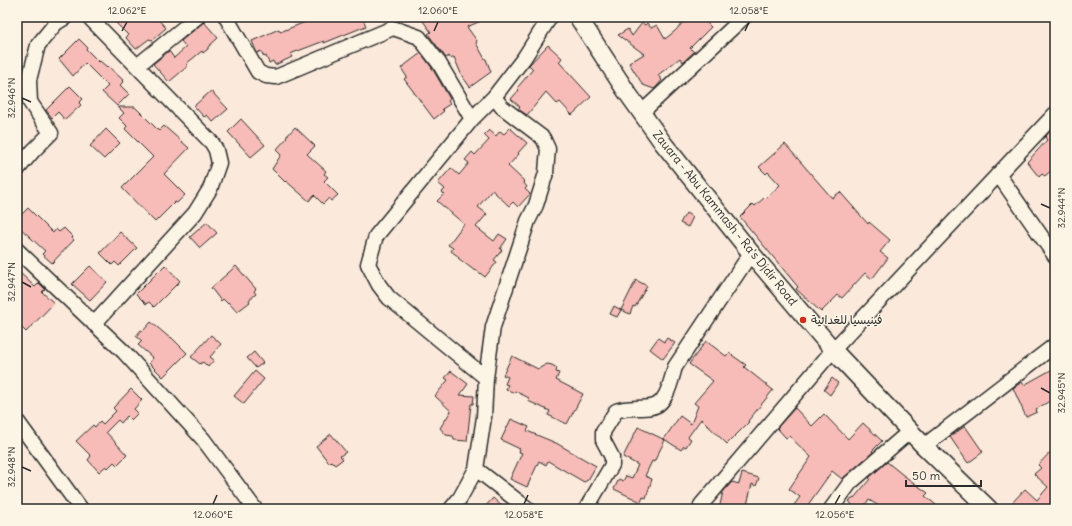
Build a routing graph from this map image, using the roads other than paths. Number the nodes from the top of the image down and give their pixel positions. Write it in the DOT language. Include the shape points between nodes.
graph roads {
  1 [pos="66,17"];
  2 [pos="89,17"];
  3 [pos="197,17"];
  4 [pos="226,17"];
  5 [pos="550,17"];
  6 [pos="578,17"];
  7 [pos="736,19"];
  8 [pos="137,66"];
  9 [pos="494,97"];
  10 [pos="641,113"];
  11 [pos="1055,114"];
  12 [pos="472,119"];
  13 [pos="17,170"];
  14 [pos="998,174"];
  15 [pos="17,250"];
  16 [pos="751,253"];
  17 [pos="1055,256"];
  18 [pos="94,324"];
  19 [pos="1055,345"];
  20 [pos="833,350"];
  21 [pos="486,378"];
  22 [pos="17,421"];
  23 [pos="910,431"];
  24 [pos="924,446"];
  25 [pos="476,469"];
  26 [pos="700,505"];
  27 [pos="81,509"];
  28 [pos="255,509"];
  29 [pos="451,509"];
  30 [pos="528,509"];
  31 [pos="586,509"];
  32 [pos="831,509"];
  33 [pos="989,509"];
  1 -- 13 [label="street" via="56,22 38,45 29,80 30,102 50,133"];
  2 -- 8 [label="street"];
  3 -- 8 [label="street"];
  4 -- 12 [label="street" via="258,72 266,76 276,77 394,28 419,37 439,63"];
  5 -- 9 [label="street" via="524,58"];
  6 -- 10 [label="main road, Zauara - Abu Kammash - Ra's Djdir Road"];
  7 -- 10 [label="street"];
  8 -- 18 [label="street" via="212,143 218,163 210,189 195,213"];
  9 -- 12 [label="street"];
  9 -- 21 [label="street" via="502,107 543,138 548,149 546,173 493,327"];
  10 -- 16 [label="main road, Zauara - Abu Kammash - Ra's Djdir Road"];
  11 -- 14 [label="street"];
  12 -- 21 [label="street" via="376,236 368,264 389,298"];
  14 -- 17 [label="street"];
  14 -- 20 [label="street"];
  15 -- 18 [label="street"];
  16 -- 20 [label="main road, Zauara - Abu Kammash - Ra's Djdir Road"];
  16 -- 31 [label="street" via="675,367 661,403 652,407 616,411 603,432 603,440 612,457 612,465"];
  18 -- 28 [label="street" via="124,352 203,439"];
  19 -- 24 [label="street"];
  20 -- 23 [label="main road, Zauara - Abu Kammash - Ra's Djdir Road"];
  20 -- 26 [label="street"];
  21 -- 25 [label="street" via="484,417"];
  22 -- 27 [label="street"];
  23 -- 24 [label="main road, Zauara - Abu Kammash - Ra's Djdir Road"];
  23 -- 32 [label="street" via="850,482"];
  24 -- 33 [label="main road, Zauara - Abu Kammash - Ra's Djdir Road"];
  25 -- 29 [label="street"];
  25 -- 30 [label="street"];
}
